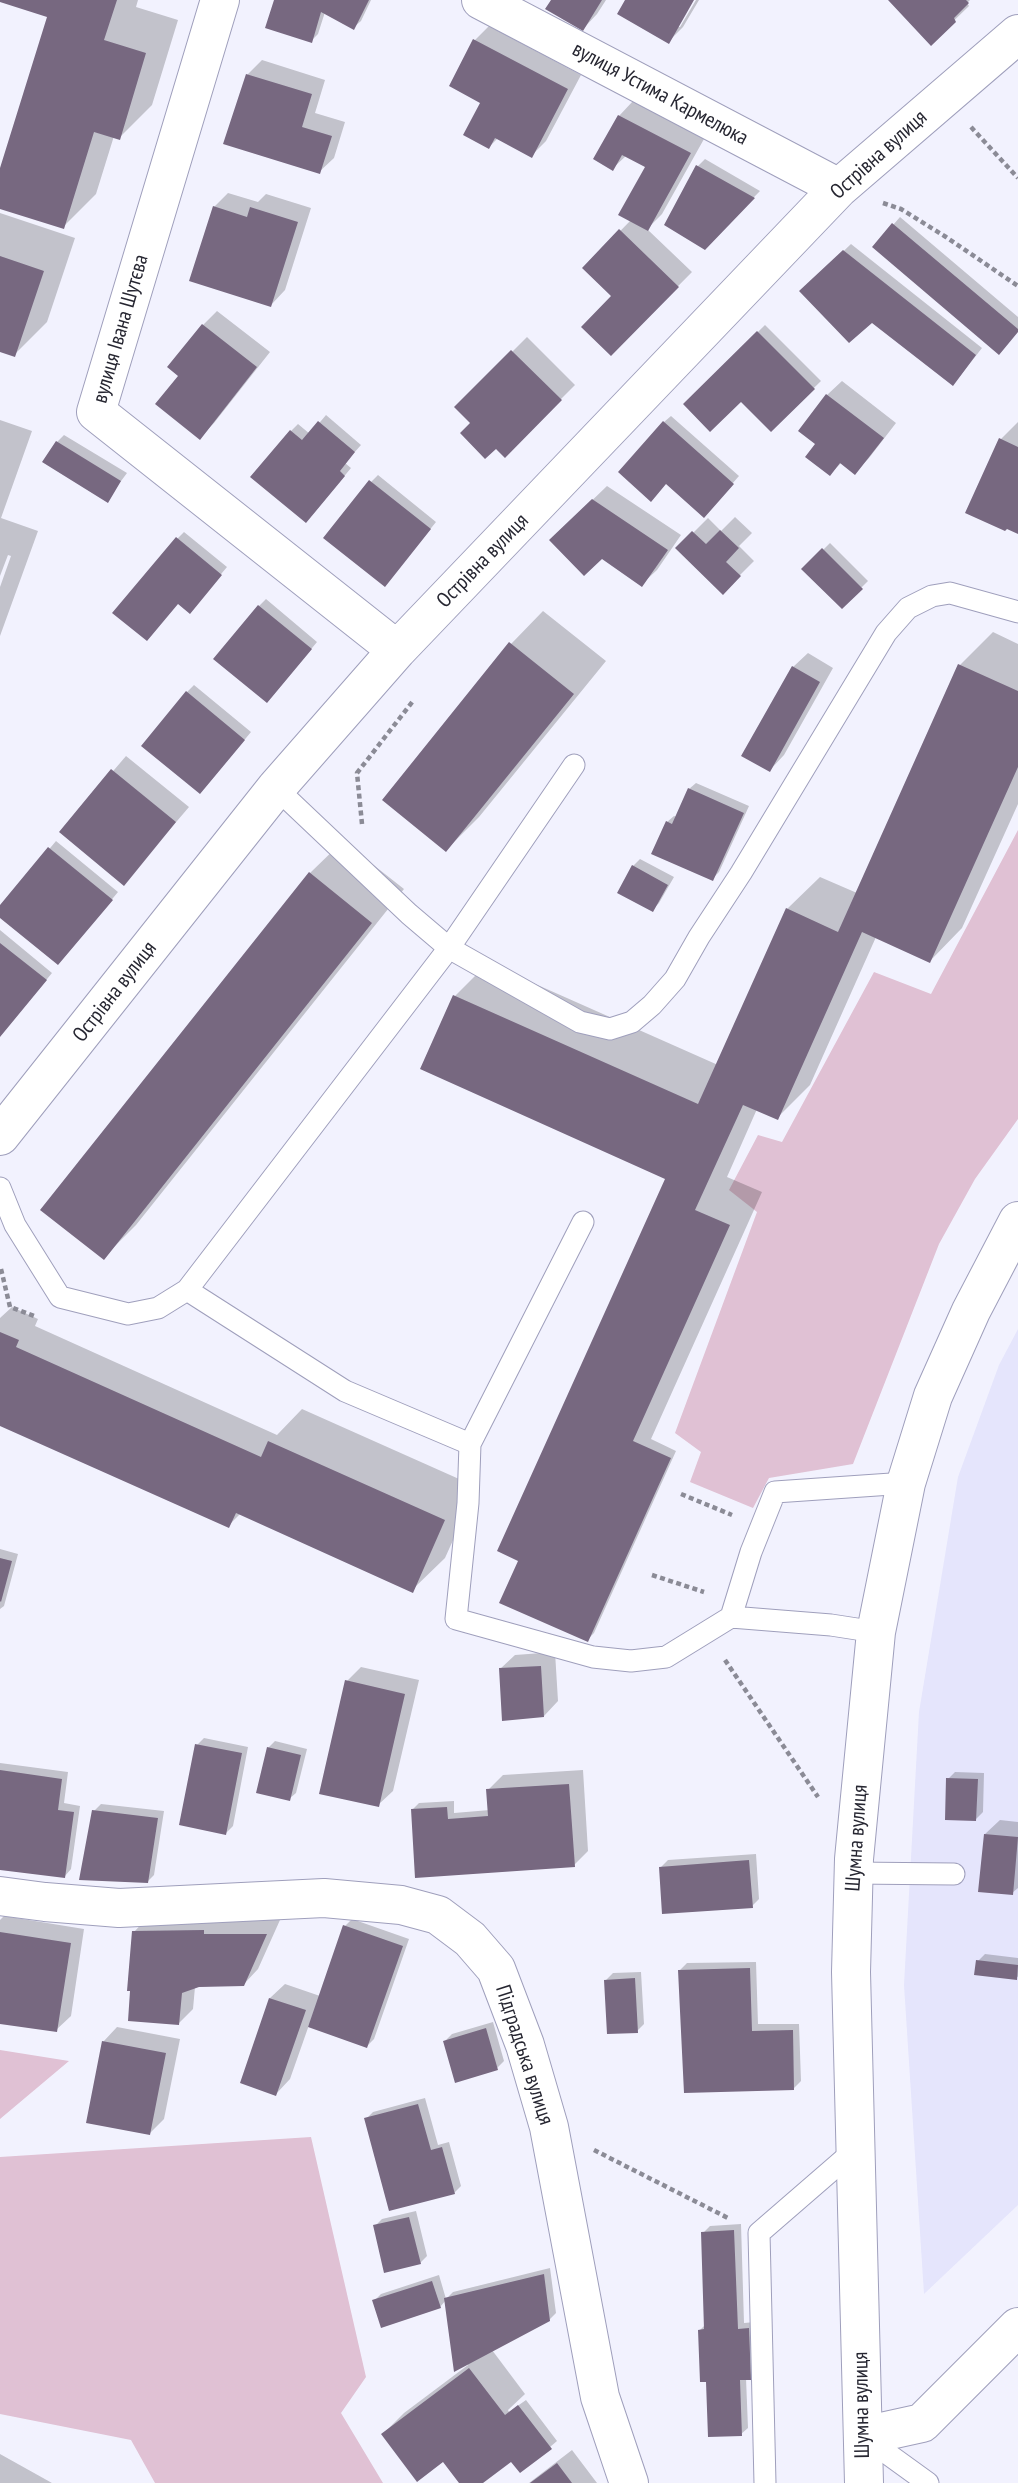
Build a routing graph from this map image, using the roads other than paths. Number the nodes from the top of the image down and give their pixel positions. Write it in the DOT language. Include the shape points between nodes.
graph roads {
  1 [pos="220,0"];
  2 [pos="481,0"];
  3 [pos="1018,34"];
  4 [pos="839,188"];
  5 [pos="1018,612"];
  6 [pos="397,650"];
  7 [pos="574,765"];
  8 [pos="276,788"];
  9 [pos="449,948"];
  10 [pos="0,1136"];
  11 [pos="0,1188"];
  12 [pos="1018,1221"];
  13 [pos="583,1223"];
  14 [pos="187,1290"];
  15 [pos="470,1444"];
  16 [pos="906,1483"];
  17 [pos="733,1610"];
  18 [pos="876,1632"];
  19 [pos="853,1872"];
  20 [pos="954,1874"];
  21 [pos="0,1896"];
  22 [pos="856,2149"];
  23 [pos="1018,2327"];
  24 [pos="863,2436"];
  25 [pos="629,2483"];
  26 [pos="765,2483"];
  27 [pos="864,2483"];
  28 [pos="928,2483"];
  1 -- 6 [label="street, вулиця Івана Шутєва" via="96,412"];
  2 -- 4 [label="street, вулиця Устима Кармелюка"];
  3 -- 4 [label="street, Острівна вулиця"];
  4 -- 6 [label="street, Острівна вулиця"];
  5 -- 9 [label="lane" via="950,593 908,608 886,633 674,979 632,1022 610,1029 580,1022"];
  6 -- 8 [label="street, Острівна вулиця"];
  7 -- 9 [label="lane"];
  8 -- 9 [label="lane"];
  8 -- 10 [label="street, Острівна вулиця"];
  9 -- 14 [label="lane"];
  11 -- 14 [label="lane" via="15,1225 61,1297 128,1314 158,1308"];
  12 -- 16 [label="street, Шумна вулиця" via="933,1396"];
  13 -- 15 [label="lane"];
  14 -- 15 [label="lane" via="345,1391"];
  15 -- 17 [label="lane" via="456,1619 593,1657 631,1661 666,1657"];
  16 -- 17 [label="lane" via="775,1492"];
  16 -- 18 [label="street, Шумна вулиця"];
  17 -- 18 [label="lane"];
  18 -- 19 [label="street, Шумна вулиця"];
  19 -- 20 [label="lane"];
  19 -- 22 [label="street, Шумна вулиця"];
  21 -- 25 [label="street, Підградська вулиця" via="119,1908 324,1898 401,1905 438,1915 470,1939 496,1969 549,2127 600,2397"];
  22 -- 24 [label="street, Шумна вулиця"];
  22 -- 26 [label="lane" via="759,2234"];
  23 -- 24 [label="street" via="922,2423"];
  24 -- 27 [label="street, Шумна вулиця"];
  24 -- 28 [label="lane"];
}
